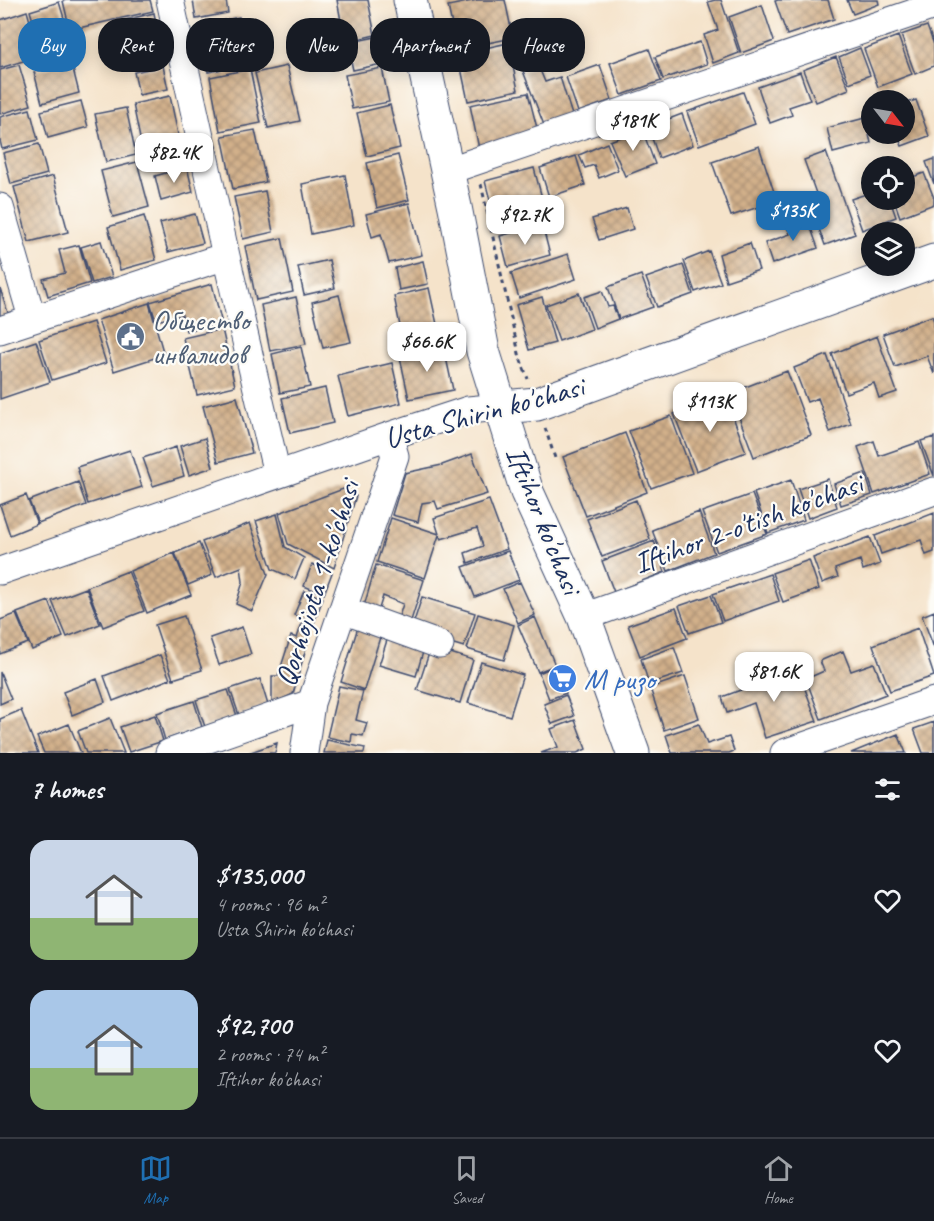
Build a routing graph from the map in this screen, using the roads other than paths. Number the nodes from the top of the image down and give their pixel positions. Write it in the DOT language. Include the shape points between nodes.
graph roads {
  1 [pos="170,0"];
  2 [pos="410,0"];
  3 [pos="934,6"];
  4 [pos="462,167"];
  5 [pos="0,207"];
  6 [pos="226,256"];
  7 [pos="934,261"];
  8 [pos="32,318"];
  9 [pos="0,330"];
  10 [pos="501,407"];
  11 [pos="389,436"];
  12 [pos="277,474"];
  13 [pos="934,491"];
  14 [pos="0,571"];
  15 [pos="342,610"];
  16 [pos="584,617"];
  17 [pos="440,645"];
  18 [pos="934,700"];
  19 [pos="311,703"];
  20 [pos="169,753"];
  21 [pos="304,753"];
  22 [pos="633,753"];
  23 [pos="784,753"];
  1 -- 6 [label="street"];
  2 -- 4 [label="main road, Iftihor ko'chasi"];
  3 -- 4 [label="street"];
  4 -- 10 [label="main road, Iftihor ko'chasi" via="483,351"];
  5 -- 8 [label="street"];
  6 -- 8 [label="street"];
  6 -- 12 [label="street"];
  7 -- 10 [label="main road, Usta Shirin ko'chasi" via="537,404"];
  8 -- 9 [label="street"];
  10 -- 11 [label="street, Usta Shirin ko'chasi" via="468,410"];
  10 -- 16 [label="main road, Iftihor ko'chasi" via="527,492"];
  11 -- 12 [label="street, Usta Shirin ko'chasi"];
  11 -- 15 [label="street, Qorhojiota 1-ko'chasi" via="394,456"];
  12 -- 14 [label="street, Usta Shirin ko'chasi"];
  13 -- 16 [label="street, Iftihor 2-o'tish ko'chasi"];
  15 -- 17 [label="street"];
  15 -- 19 [label="street, Qorhojiota 1-ko'chasi"];
  16 -- 22 [label="main road, Iftihor ko'chasi"];
  18 -- 23 [label="street"];
  19 -- 20 [label="street"];
  19 -- 21 [label="street, Qorhojiota 1-ko'chasi"];
}
